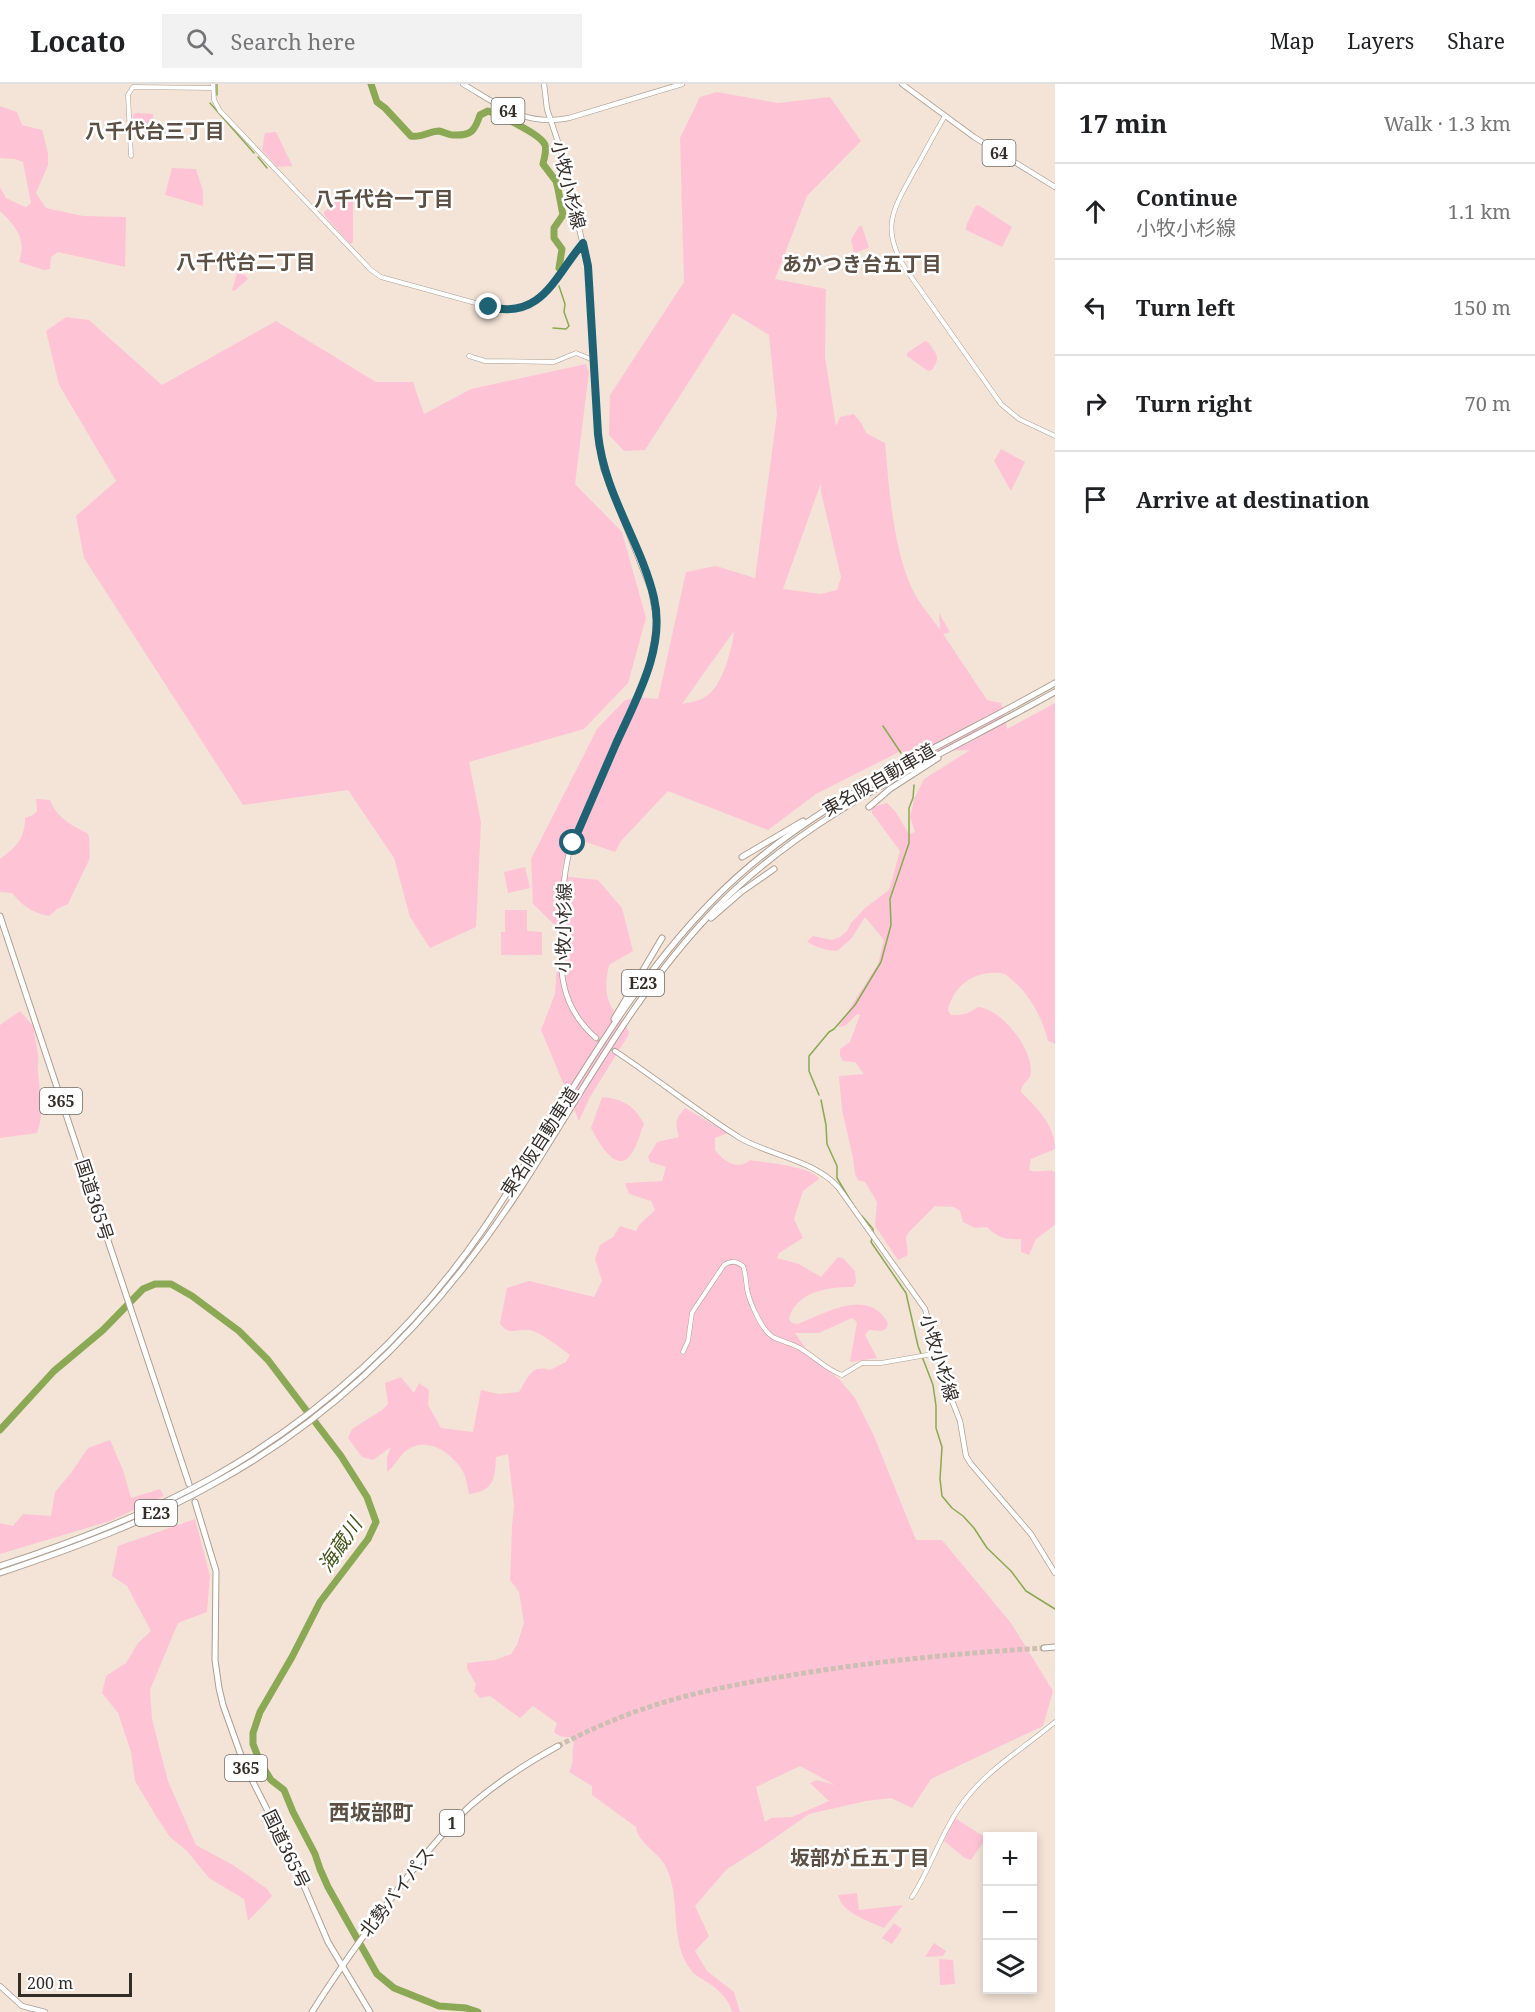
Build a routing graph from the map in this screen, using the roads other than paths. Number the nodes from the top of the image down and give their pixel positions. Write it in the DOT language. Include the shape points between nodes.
graph roads {
  1 [pos="463,84"];
  2 [pos="544,84"];
  3 [pos="682,84"];
  4 [pos="902,84"];
  5 [pos="213,86"];
  6 [pos="945,116"];
  7 [pos="551,121"];
  8 [pos="131,156"];
  9 [pos="1055,187"];
  10 [pos="583,243"];
  11 [pos="469,356"];
  12 [pos="594,360"];
  13 [pos="1055,436"];
  14 [pos="1055,683"];
  15 [pos="1055,692"];
  16 [pos="970,738"];
  17 [pos="851,794"];
  18 [pos="869,807"];
  19 [pos="742,857"];
  20 [pos="774,869"];
  21 [pos="0,915"];
  22 [pos="662,938"];
  23 [pos="682,945"];
  24 [pos="596,1038"];
  25 [pos="615,1051"];
  26 [pos="591,1060"];
  27 [pos="683,1352"];
  28 [pos="938,1353"];
  29 [pos="298,1426"];
  30 [pos="189,1484"];
  31 [pos="195,1502"];
  32 [pos="0,1566"];
  33 [pos="0,1573"];
  34 [pos="1055,1573"];
  35 [pos="1055,1647"];
  36 [pos="1044,1648"];
  37 [pos="1055,1722"];
  38 [pos="558,1746"];
  39 [pos="912,1898"];
  40 [pos="342,1966"];
  41 [pos="0,1986"];
  42 [pos="45,2012"];
  43 [pos="312,2012"];
  44 [pos="369,2012"];
  1 -- 7 [label="main road, 64" via="524,118"];
  2 -- 7 [label="main road, 小牧小杉線"];
  3 -- 7 [label="main road, 64"];
  4 -- 6 [label="main road, 64"];
  5 -- 8 [label="street" via="133,87 128,95"];
  5 -- 10 [label="street" via="220,111 381,277 501,310 519,309 549,290"];
  6 -- 9 [label="main road, 64"];
  6 -- 13 [label="street" via="895,207 891,228 895,251 1001,404 1019,419"];
  7 -- 10 [label="main road, 小牧小杉線"];
  10 -- 12 [label="main road, 小牧小杉線"];
  11 -- 12 [label="street" via="485,362 554,362 576,353"];
  12 -- 24 [label="main road, 小牧小杉線" via="601,460 651,590 657,620 648,672 566,863 561,976 572,1010"];
  14 -- 17 [label="highway, 東名阪自動車道 / E23"];
  15 -- 16 [label="highway, 東名阪自動車道 / E23"];
  16 -- 18 [label="highway" via="890,789"];
  16 -- 23 [label="highway, 東名阪自動車道 / E23" via="871,791 791,842 734,890"];
  17 -- 19 [label="highway"];
  17 -- 26 [label="highway, 東名阪自動車道 / E23" via="768,850 711,902 645,980"];
  20 -- 23 [label="highway" via="730,901"];
  21 -- 30 [label="highway, 国道365号 / 365"];
  22 -- 26 [label="highway"];
  23 -- 29 [label="highway, 東名阪自動車道 / E23" via="628,1018 517,1193 456,1280 339,1399"];
  25 -- 28 [label="main road, 小牧小杉線" via="740,1137 824,1174 838,1187 919,1300"];
  26 -- 29 [label="highway, 東名阪自動車道 / E23" via="468,1250 380,1353"];
  27 -- 28 [label="street" via="692,1313 724,1266 734,1261 743,1266 749,1295 771,1336 812,1356 831,1371 842,1375 862,1363"];
  28 -- 34 [label="main road, 小牧小杉線" via="960,1421 966,1456 1031,1534"];
  29 -- 32 [label="highway, 東名阪自動車道 / E23" via="184,1492 101,1530"];
  29 -- 33 [label="highway, 東名阪自動車道 / E23" via="245,1466 184,1500 93,1540"];
  31 -- 40 [label="highway, 国道365号 / 365" via="216,1571 216,1671 224,1705 244,1764"];
  35 -- 36 [label="highway"];
  37 -- 39 [label="street" via="967,1797"];
  38 -- 40 [label="highway, 北勢バイパス / 1" via="508,1776 458,1818 433,1845"];
  40 -- 43 [label="highway, 北勢バイパス / 1"];
  40 -- 44 [label="highway, 国道365号 / 365"];
  41 -- 42 [label="main road" via="22,2006"];
}
